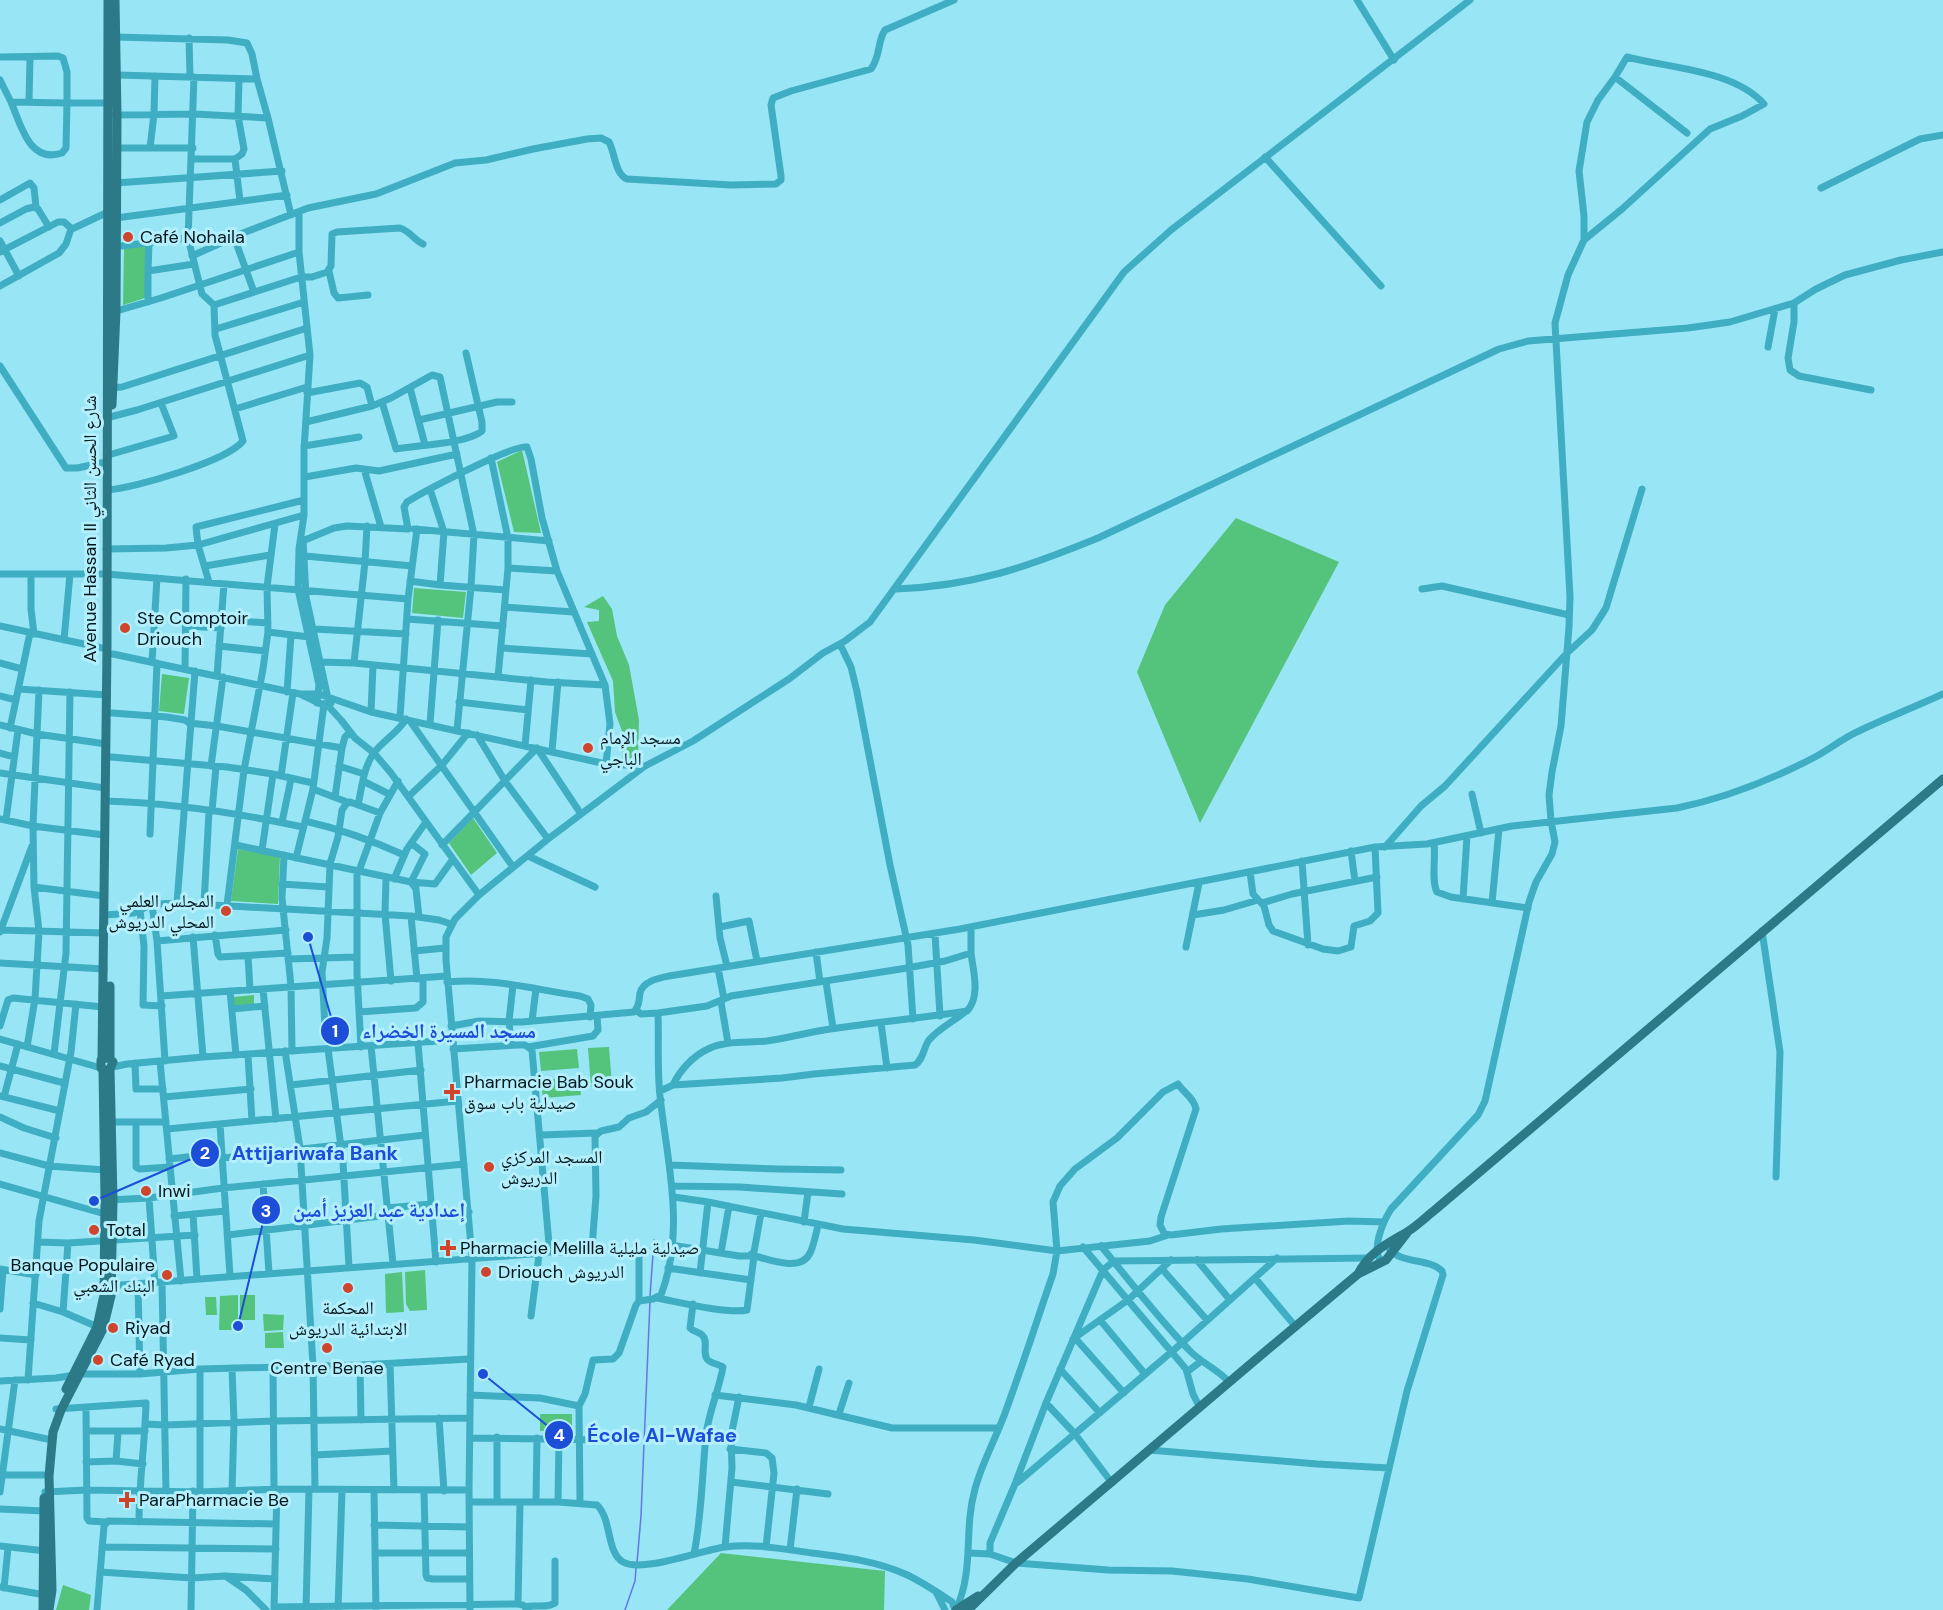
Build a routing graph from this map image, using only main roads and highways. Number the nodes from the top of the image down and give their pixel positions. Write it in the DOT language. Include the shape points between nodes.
graph roads {
  1 [pos="108,0"];
  2 [pos="115,0"];
  3 [pos="113,115"];
  4 [pos="112,215"];
  5 [pos="109,418"];
  6 [pos="110,490"];
  7 [pos="110,651"];
  8 [pos="1943,779"];
  9 [pos="108,801"];
  10 [pos="107,915"];
  11 [pos="106,1064"];
  12 [pos="108,1122"];
  13 [pos="109,1200"];
  14 [pos="1408,1231"];
  15 [pos="108,1241"];
  16 [pos="1358,1274"];
  17 [pos="59,1410"];
  18 [pos="47,1492"];
  19 [pos="48,1551"];
  20 [pos="985,1592"];
  21 [pos="43,1610"];
  22 [pos="49,1610"];
  23 [pos="956,1610"];
  24 [pos="968,1610"];
  1 -- 3 [label="main road, Avenue Hassan II شارع الحسن الثاني" via="108,103"];
  2 -- 3 [label="main road, Avenue Hassan II شارع الحسن الثاني" via="117,75"];
  3 -- 4 [label="main road, Avenue Hassan II شارع الحسن الثاني"];
  3 -- 4 [label="main road, Avenue Hassan II شارع الحسن الثاني" via="117,148"];
  4 -- 5 [label="main road, Avenue Hassan II شارع الحسن الثاني"];
  5 -- 6 [label="main road, Avenue Hassan II شارع الحسن الثاني"];
  5 -- 6 [label="main road, Avenue Hassan II شارع الحسن الثاني" via="106,462"];
  6 -- 7 [label="main road, Avenue Hassan II شارع الحسن الثاني"];
  7 -- 9 [label="main road, Avenue Hassan II شارع الحسن الثاني"];
  7 -- 9 [label="main road, Avenue Hassan II شارع الحسن الثاني" via="105,788"];
  8 -- 14 [label="main road"];
  9 -- 10 [label="main road, Avenue Hassan II شارع الحسن الثاني"];
  9 -- 10 [label="main road, Avenue Hassan II شارع الحسن الثاني" via="104,835"];
  10 -- 11 [label="main road, Avenue Hassan II شارع الحسن الثاني"];
  10 -- 11 [label="main road, Avenue Hassan II شارع الحسن الثاني"];
  11 -- 12 [label="main road, Avenue Hassan II شارع الحسن الثاني"];
  12 -- 13 [label="main road, Avenue Hassan II شارع الحسن الثاني"];
  12 -- 13 [label="main road, Avenue Hassan II شارع الحسن الثاني" via="105,1170"];
  13 -- 15 [label="main road, Avenue Hassan II شارع الحسن الثاني"];
  13 -- 15 [label="main road, Avenue Hassan II شارع الحسن الثاني" via="105,1214"];
  14 -- 16 [label="main road" via="1382,1262"];
  14 -- 16 [label="main road" via="1383,1239"];
  15 -- 17 [label="main road, Avenue Hassan II شارع الحسن الثاني" via="110,1307"];
  16 -- 20 [label="main road"];
  17 -- 18 [label="main road, Avenue Hassan II شارع الحسن الثاني"];
  17 -- 18 [label="main road, Avenue Hassan II شارع الحسن الثاني" via="48,1438 44,1475"];
  18 -- 19 [label="main road, Avenue Hassan II شارع الحسن الثاني"];
  18 -- 19 [label="main road, Avenue Hassan II شارع الحسن الثاني" via="44,1511"];
  19 -- 21 [label="main road, Avenue Hassan II شارع الحسن الثاني"];
  19 -- 22 [label="main road, Avenue Hassan II شارع الحسن الثاني" via="52,1590"];
  20 -- 23 [label="main road"];
  20 -- 24 [label="main road"];
}
